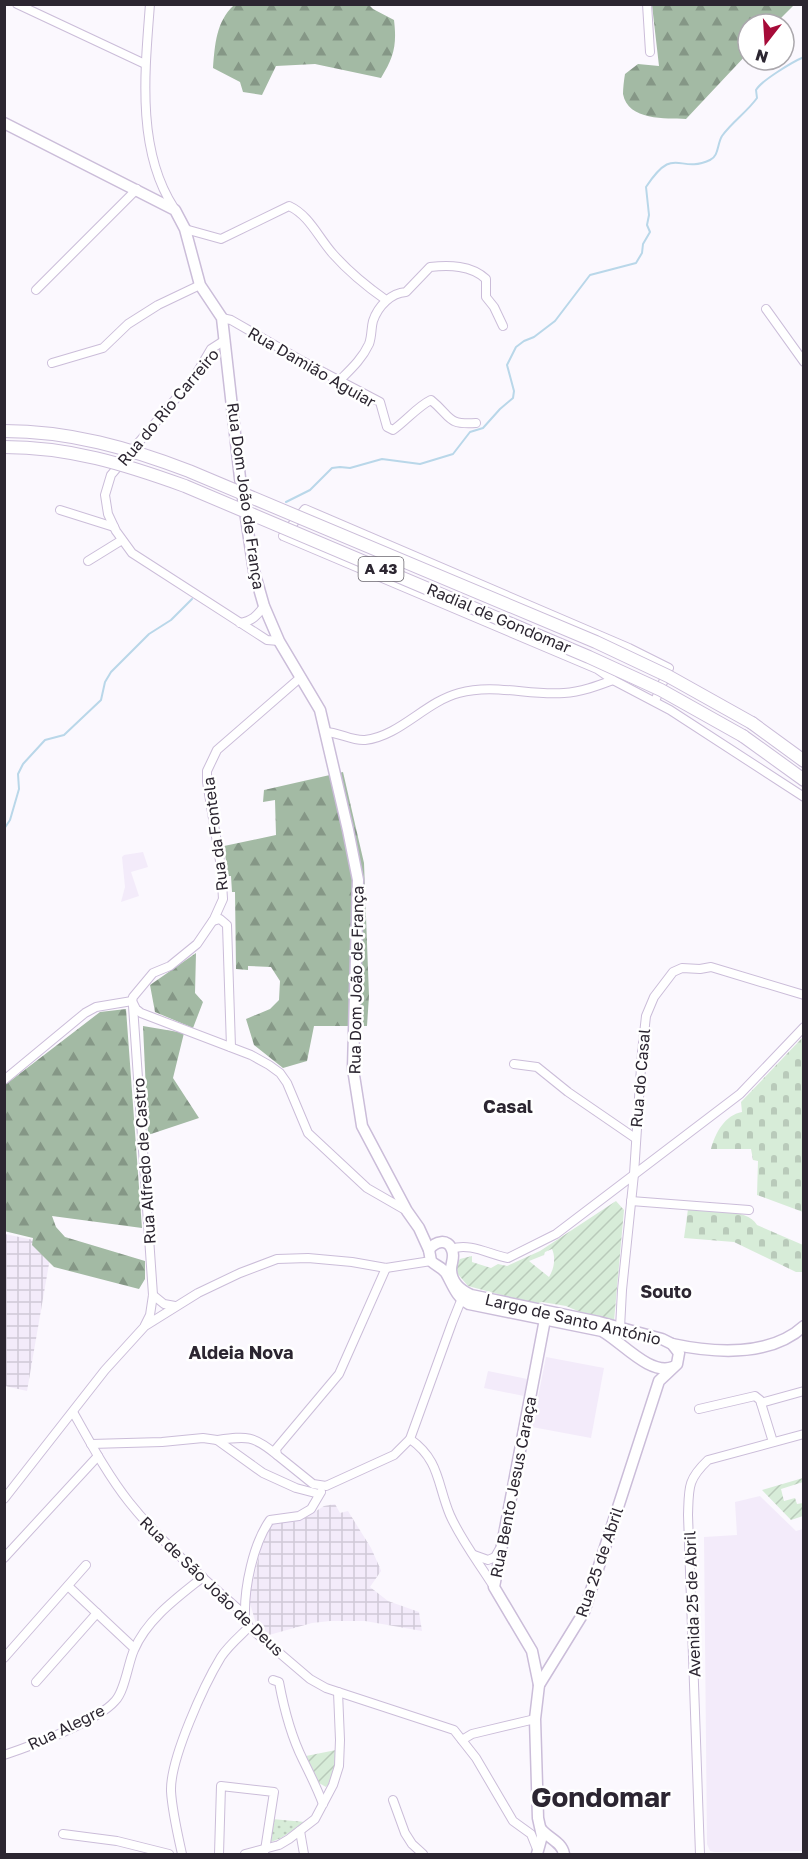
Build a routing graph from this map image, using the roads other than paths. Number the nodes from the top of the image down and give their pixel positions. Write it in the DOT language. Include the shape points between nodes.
graph roads {
  1 [pos="17,4"];
  2 [pos="150,4"];
  3 [pos="647,4"];
  4 [pos="650,52"];
  5 [pos="145,64"];
  6 [pos="4,123"];
  7 [pos="137,189"];
  8 [pos="175,210"];
  9 [pos="185,229"];
  10 [pos="200,285"];
  11 [pos="36,290"];
  12 [pos="386,300"];
  13 [pos="766,309"];
  14 [pos="222,318"];
  15 [pos="503,326"];
  16 [pos="225,340"];
  17 [pos="802,357"];
  18 [pos="52,363"];
  19 [pos="340,380"];
  20 [pos="476,423"];
  21 [pos="4,431"];
  22 [pos="4,447"];
  23 [pos="60,510"];
  24 [pos="114,527"];
  25 [pos="122,540"];
  26 [pos="88,561"];
  27 [pos="264,606"];
  28 [pos="240,623"];
  29 [pos="279,641"];
  30 [pos="628,648"];
  31 [pos="301,676"];
  32 [pos="613,680"];
  33 [pos="656,701"];
  34 [pos="325,732"];
  35 [pos="804,761"];
  36 [pos="804,780"];
  37 [pos="804,797"];
  38 [pos="213,921"];
  39 [pos="804,995"];
  40 [pos="132,1000"];
  41 [pos="151,1017"];
  42 [pos="135,1027"];
  43 [pos="804,1027"];
  44 [pos="231,1047"];
  45 [pos="514,1064"];
  46 [pos="4,1080"];
  47 [pos="635,1138"];
  48 [pos="634,1174"];
  49 [pos="631,1201"];
  50 [pos="749,1209"];
  51 [pos="407,1211"];
  52 [pos="419,1228"];
  53 [pos="439,1242"];
  54 [pos="452,1254"];
  55 [pos="433,1259"];
  56 [pos="386,1268"];
  57 [pos="153,1295"];
  58 [pos="466,1298"];
  59 [pos="176,1306"];
  60 [pos="546,1315"];
  61 [pos="145,1326"];
  62 [pos="804,1326"];
  63 [pos="620,1328"];
  64 [pos="672,1344"];
  65 [pos="708,1350"];
  66 [pos="675,1366"];
  67 [pos="804,1391"];
  68 [pos="761,1403"];
  69 [pos="699,1409"];
  70 [pos="73,1412"];
  71 [pos="804,1434"];
  72 [pos="410,1439"];
  73 [pos="218,1440"];
  74 [pos="772,1442"];
  75 [pos="91,1444"];
  76 [pos="277,1455"];
  77 [pos="98,1456"];
  78 [pos="326,1486"];
  79 [pos="319,1494"];
  80 [pos="4,1499"];
  81 [pos="501,1547"];
  82 [pos="473,1555"];
  83 [pos="4,1558"];
  84 [pos="86,1565"];
  85 [pos="203,1577"];
  86 [pos="68,1586"];
  87 [pos="494,1587"];
  88 [pos="97,1613"];
  89 [pos="246,1617"];
  90 [pos="249,1627"];
  91 [pos="134,1648"];
  92 [pos="532,1654"];
  93 [pos="4,1658"];
  94 [pos="556,1659"];
  95 [pos="273,1680"];
  96 [pos="36,1682"];
  97 [pos="539,1685"];
  98 [pos="338,1692"];
  99 [pos="535,1719"];
  100 [pos="462,1740"];
  101 [pos="4,1755"];
  102 [pos="393,1800"];
  103 [pos="323,1804"];
  104 [pos="540,1828"];
  105 [pos="300,1831"];
  106 [pos="63,1834"];
  107 [pos="265,1850"];
  108 [pos="563,1850"];
  109 [pos="538,1851"];
  110 [pos="169,1854"];
  111 [pos="182,1854"];
  112 [pos="219,1854"];
  113 [pos="245,1854"];
  114 [pos="304,1854"];
  115 [pos="423,1854"];
  116 [pos="700,1854"];
  1 -- 5 [label="street"];
  2 -- 5 [label="street"];
  3 -- 4 [label="street"];
  5 -- 8 [label="street" via="151,148"];
  6 -- 7 [label="main road"];
  7 -- 8 [label="main road"];
  7 -- 11 [label="street"];
  8 -- 9 [label="main road, Rua Dom João de França"];
  9 -- 10 [label="main road, Rua Dom João de França"];
  9 -- 12 [label="street" via="221,239 289,206 301,211 351,274"];
  10 -- 14 [label="main road, Rua Dom João de França"];
  10 -- 18 [label="street" via="128,324 103,348"];
  12 -- 15 [label="street" via="406,291 430,267 458,266 479,272 486,279 486,297"];
  12 -- 19 [label="street" via="373,321 370,342 360,360"];
  13 -- 17 [label="street"];
  14 -- 16 [label="main road, Rua Dom João de França"];
  14 -- 19 [label="street, Rua Damião Aguiar"];
  16 -- 24 [label="street, Rua do Rio Carreiro" via="211,349 188,385 111,475 105,495"];
  16 -- 27 [label="main road, Rua Dom João de França" via="240,478 254,571"];
  19 -- 20 [label="street, Rua Damião Aguiar" via="380,402 387,428 393,430 431,400 458,424"];
  21 -- 35 [label="highway, Radial de Gondomar / A 43, bridge" via="35,431 100,441 189,471 596,642 668,676 752,723"];
  22 -- 36 [label="highway, Radial de Gondomar / A 43, bridge" via="34,447 97,457 185,486 661,690 743,736"];
  23 -- 24 [label="street"];
  24 -- 25 [label="street, Rua do Rio Carreiro"];
  25 -- 26 [label="street"];
  25 -- 28 [label="street, Rua do Rio Carreiro" via="132,553"];
  27 -- 28 [label="street" via="249,622"];
  27 -- 29 [label="main road, Rua Dom João de França"];
  28 -- 29 [label="street, Rua do Rio Carreiro" via="267,640"];
  29 -- 31 [label="main road, Rua Dom João de França"];
  30 -- 32 [label="street"];
  30 -- 32 [label="street" via="305,509 283,536 597,669"];
  30 -- 33 [label="street" via="669,668"];
  31 -- 34 [label="main road, Rua Dom João de França" via="320,710"];
  31 -- 38 [label="street, Rua da Fontela" via="211,759 207,782 223,887 223,898"];
  32 -- 33 [label="street"];
  32 -- 34 [label="street" via="565,693 505,689 459,693 369,740"];
  33 -- 37 [label="street"];
  34 -- 51 [label="main road, Rua Dom João de França" via="358,880 353,1069 362,1126"];
  38 -- 40 [label="street, Rua da Fontela" via="197,945 170,966 153,973"];
  38 -- 44 [label="street" via="220,919 227,926"];
  39 -- 47 [label="street, Rua do Casal" via="711,967 673,972 654,997 646,1016"];
  40 -- 41 [label="street" via="136,1009"];
  40 -- 42 [label="street, Rua Alfredo de Castro"];
  40 -- 46 [label="street" via="85,1013"];
  41 -- 42 [label="street" via="141,1019"];
  41 -- 44 [label="street"];
  42 -- 57 [label="street, Rua Alfredo de Castro"];
  43 -- 48 [label="street" via="741,1094"];
  44 -- 51 [label="street" via="280,1073 308,1134 367,1188"];
  45 -- 47 [label="street" via="537,1067"];
  47 -- 48 [label="street, Rua do Casal"];
  48 -- 49 [label="street, Rua do Casal"];
  48 -- 54 [label="street" via="556,1234 508,1258 472,1248 458,1247"];
  49 -- 50 [label="street"];
  49 -- 63 [label="street, Rua do Casal"];
  51 -- 52 [label="main road, Rua Dom João de França"];
  52 -- 53 [label="main road, Rua Dom João de França"];
  52 -- 55 [label="main road, Rua Dom João de França"];
  53 -- 54 [label="main road, Rua Dom João de França" via="447,1244"];
  53 -- 55 [label="main road"];
  54 -- 55 [label="main road" via="447,1265"];
  54 -- 58 [label="main road, Largo de Santo António" via="451,1271"];
  55 -- 56 [label="street"];
  55 -- 58 [label="main road, Largo de Santo António" via="451,1286"];
  56 -- 59 [label="street" via="308,1258 277,1259"];
  56 -- 76 [label="street" via="339,1374 276,1449"];
  57 -- 59 [label="street" via="164,1304"];
  57 -- 61 [label="street, Rua Alfredo de Castro"];
  58 -- 60 [label="main road, Largo de Santo António" via="469,1304"];
  58 -- 72 [label="street" via="452,1323"];
  59 -- 61 [label="street"];
  60 -- 63 [label="main road, Largo de Santo António"];
  60 -- 66 [label="main road, Largo de Santo António" via="602,1331 658,1369"];
  60 -- 81 [label="main road, Rua Bento Jesus Caraça"];
  61 -- 70 [label="street"];
  62 -- 65 [label="main road" via="786,1340 768,1346"];
  63 -- 64 [label="main road, Largo de Santo António"];
  64 -- 65 [label="main road"];
  64 -- 66 [label="main road, Largo de Santo António" via="679,1353"];
  65 -- 66 [label="main road" via="690,1355"];
  66 -- 94 [label="main road, Rua 25 de Abril" via="659,1381 584,1612"];
  67 -- 68 [label="street"];
  68 -- 69 [label="street" via="754,1396"];
  68 -- 74 [label="street"];
  70 -- 75 [label="street, Rua de São João de Deus"];
  70 -- 80 [label="street"];
  71 -- 74 [label="street, Avenida 25 de Abril"];
  72 -- 78 [label="street" via="394,1455"];
  72 -- 82 [label="street" via="430,1458 450,1514"];
  73 -- 75 [label="street"];
  73 -- 76 [label="street" via="244,1437 261,1442"];
  73 -- 79 [label="street" via="263,1473"];
  74 -- 116 [label="street, Avenida 25 de Abril" via="708,1460 690,1483"];
  75 -- 77 [label="street, Rua de São João de Deus"];
  76 -- 78 [label="street" via="313,1484"];
  77 -- 83 [label="street"];
  77 -- 85 [label="street, Rua de São João de Deus" via="140,1516"];
  78 -- 79 [label="street"];
  79 -- 89 [label="street" via="311,1509 299,1516 270,1520 265,1527 250,1570 244,1602"];
  81 -- 82 [label="street" via="488,1560"];
  81 -- 87 [label="main road, Rua Bento Jesus Caraça"];
  82 -- 87 [label="street"];
  84 -- 86 [label="street"];
  85 -- 89 [label="street, Rua de São João de Deus"];
  85 -- 91 [label="street, Rua Alegre" via="166,1607"];
  86 -- 88 [label="street"];
  86 -- 93 [label="street"];
  87 -- 92 [label="main road, Rua Bento Jesus Caraça"];
  88 -- 91 [label="street"];
  88 -- 96 [label="street"];
  89 -- 90 [label="street, Rua de São João de Deus"];
  90 -- 98 [label="street, Rua de São João de Deus" via="310,1679"];
  90 -- 111 [label="street" via="222,1655 181,1744 171,1790"];
  91 -- 101 [label="street, Rua Alegre" via="117,1700 75,1726"];
  92 -- 94 [label="main road"];
  92 -- 97 [label="main road, Rua Bento Jesus Caraça"];
  94 -- 97 [label="main road, Rua 25 de Abril"];
  95 -- 103 [label="street" via="279,1682 287,1719"];
  97 -- 99 [label="main road, Rua 25 de Abril"];
  98 -- 100 [label="street, Rua de São João de Deus" via="454,1730"];
  98 -- 103 [label="street" via="339,1766"];
  99 -- 100 [label="street" via="472,1734"];
  99 -- 104 [label="main road, Rua 25 de Abril"];
  100 -- 109 [label="street, Rua de São João de Deus" via="513,1821 531,1834"];
  102 -- 115 [label="street" via="405,1833"];
  103 -- 105 [label="street" via="315,1819"];
  104 -- 108 [label="main road"];
  104 -- 109 [label="main road, Rua 25 de Abril"];
  105 -- 107 [label="street"];
  105 -- 114 [label="street"];
  106 -- 110 [label="street" via="117,1841"];
  107 -- 112 [label="street" via="274,1792 221,1786"];
  107 -- 113 [label="street"];
  108 -- 109 [label="main road" via="548,1841"];
}
